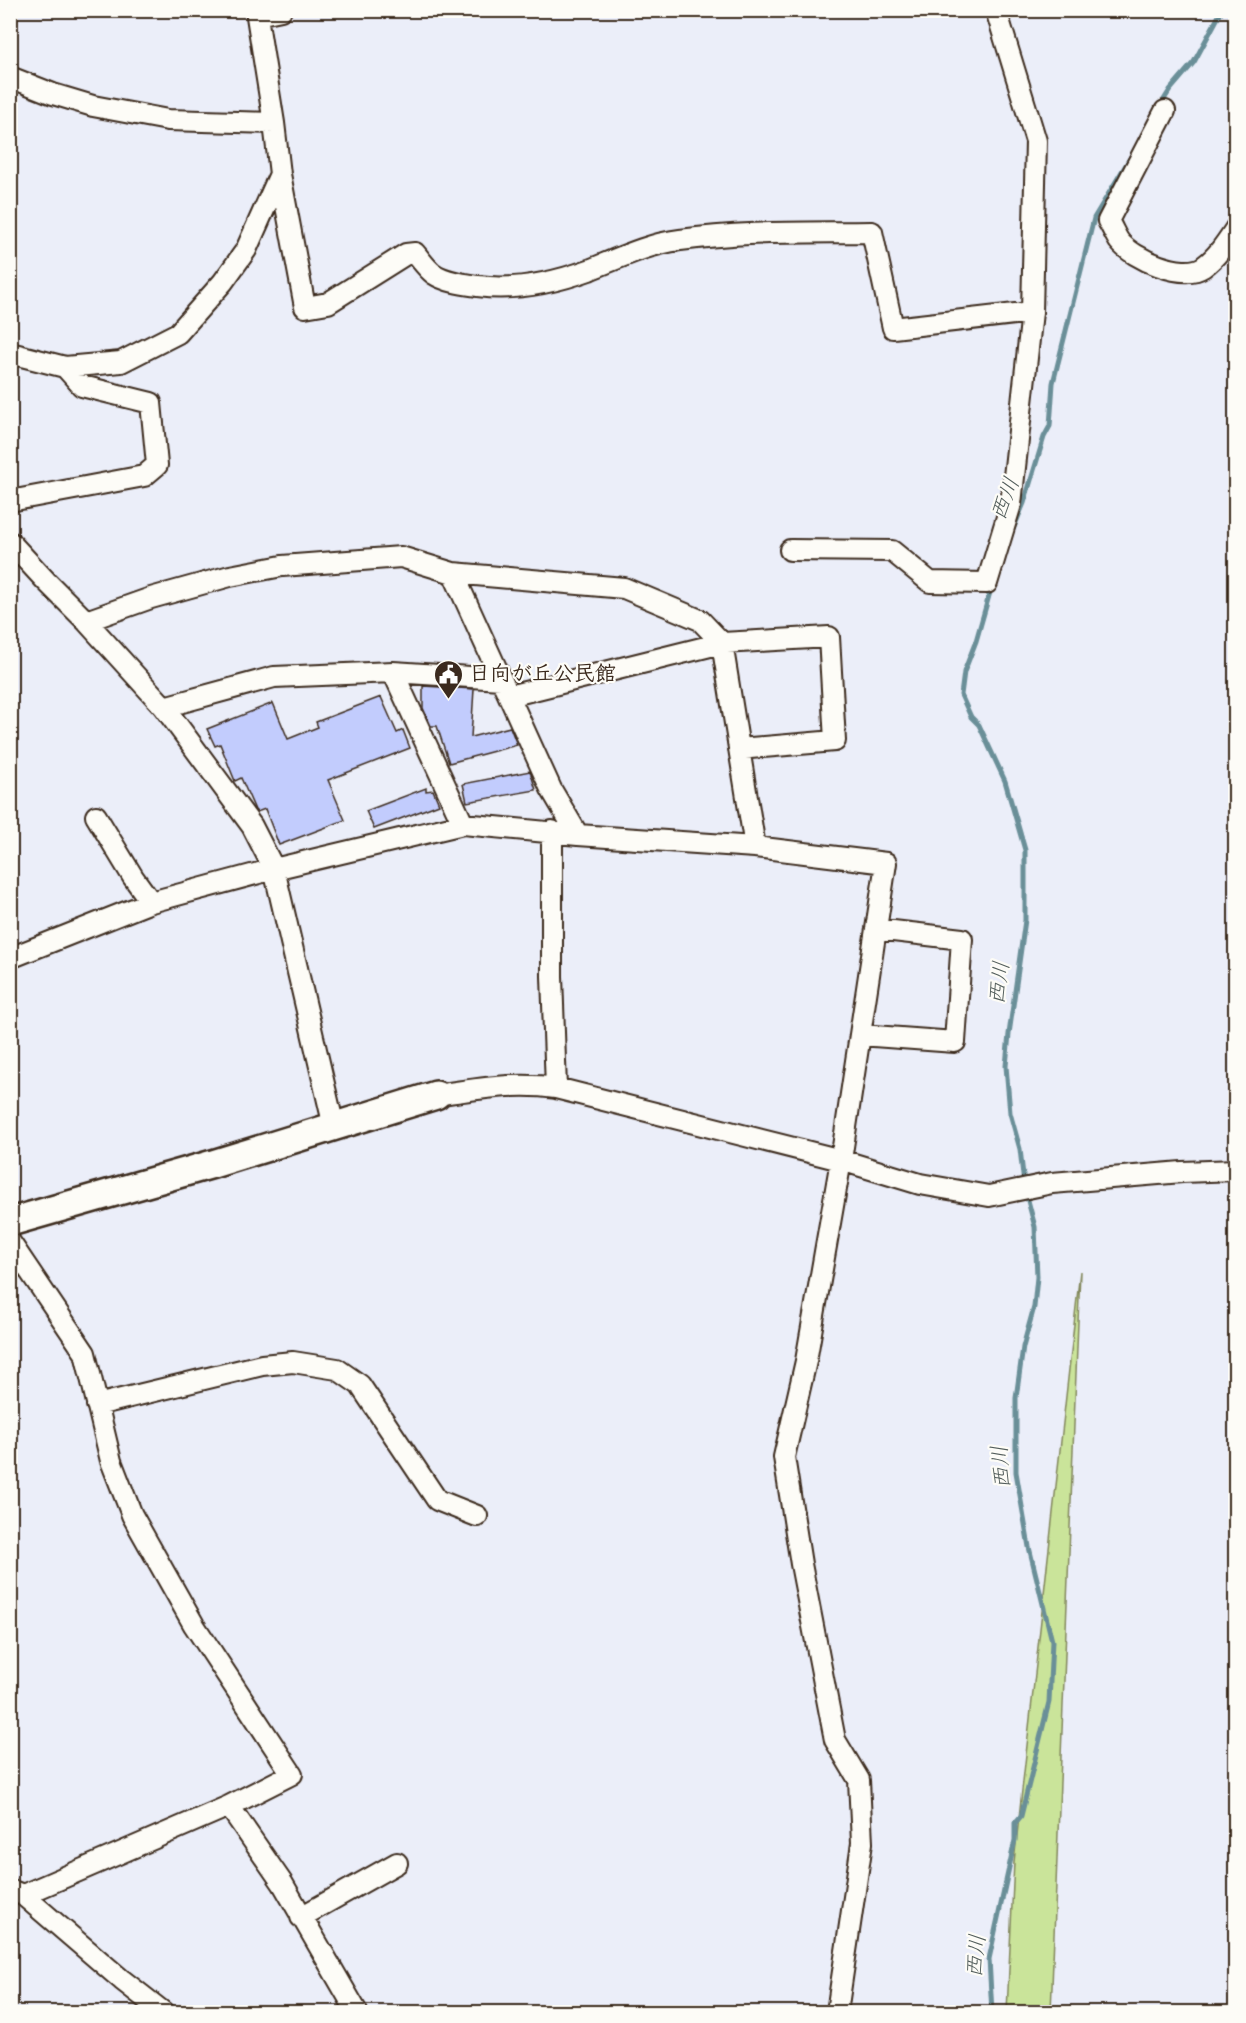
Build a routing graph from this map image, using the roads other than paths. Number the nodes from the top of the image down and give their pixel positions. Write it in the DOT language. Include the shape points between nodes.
graph roads {
  1 [pos="281,10"];
  2 [pos="996,10"];
  3 [pos="257,13"];
  4 [pos="10,77"];
  5 [pos="1165,111"];
  6 [pos="274,123"];
  7 [pos="280,174"];
  8 [pos="1236,228"];
  9 [pos="1032,312"];
  10 [pos="10,353"];
  11 [pos="65,368"];
  12 [pos="10,501"];
  13 [pos="10,542"];
  14 [pos="790,550"];
  15 [pos="453,573"];
  16 [pos="86,621"];
  17 [pos="722,643"];
  18 [pos="393,672"];
  19 [pos="505,688"];
  20 [pos="164,707"];
  21 [pos="739,749"];
  22 [pos="96,816"];
  23 [pos="463,824"];
  24 [pos="552,831"];
  25 [pos="578,835"];
  26 [pos="755,847"];
  27 [pos="274,869"];
  28 [pos="151,902"];
  29 [pos="876,929"];
  30 [pos="10,958"];
  31 [pos="860,1035"];
  32 [pos="556,1088"];
  33 [pos="436,1095"];
  34 [pos="334,1127"];
  35 [pos="841,1160"];
  36 [pos="1236,1170"];
  37 [pos="10,1222"];
  38 [pos="10,1242"];
  39 [pos="97,1405"];
  40 [pos="477,1516"];
  41 [pos="230,1806"];
  42 [pos="397,1863"];
  43 [pos="17,1893"];
  44 [pos="301,1917"];
  45 [pos="163,2013"];
  46 [pos="357,2013"];
  47 [pos="837,2013"];
  1 -- 3 [label="street"];
  2 -- 9 [label="street" via="1036,141"];
  3 -- 6 [label="street"];
  4 -- 6 [label="street" via="93,106 168,120"];
  5 -- 8 [label="street" via="1108,221 1120,242 1139,257 1171,270 1201,268 1222,249"];
  6 -- 7 [label="street"];
  7 -- 9 [label="street" via="305,307 328,303 406,254 415,253 434,274 461,284 502,289 553,282 632,252 677,240 737,234 872,232 893,328"];
  7 -- 11 [label="street" via="246,250 224,282 178,333 121,362"];
  9 -- 14 [label="street" via="1011,504 987,583 930,582 892,551"];
  10 -- 11 [label="street"];
  11 -- 12 [label="street" via="82,386 151,403 157,465 144,476"];
  13 -- 16 [label="street"];
  15 -- 16 [label="street" via="401,557 282,566 207,582"];
  15 -- 17 [label="street" via="624,588 700,620"];
  15 -- 19 [label="street"];
  16 -- 20 [label="street"];
  17 -- 19 [label="street"];
  17 -- 21 [label="street"];
  17 -- 21 [label="street" via="829,637 835,741"];
  18 -- 19 [label="street"];
  18 -- 20 [label="street" via="274,677"];
  18 -- 23 [label="street"];
  19 -- 25 [label="street" via="551,789"];
  20 -- 27 [label="street" via="252,826"];
  21 -- 26 [label="street"];
  22 -- 28 [label="street"];
  23 -- 24 [label="street"];
  23 -- 27 [label="street"];
  24 -- 25 [label="street"];
  24 -- 32 [label="street"];
  25 -- 26 [label="street"];
  26 -- 29 [label="street" via="885,863"];
  27 -- 28 [label="street"];
  27 -- 34 [label="street"];
  28 -- 30 [label="street"];
  29 -- 31 [label="street"];
  29 -- 31 [label="street" via="962,939 955,1042"];
  31 -- 35 [label="street"];
  32 -- 33 [label="street" via="490,1087"];
  32 -- 35 [label="street"];
  33 -- 34 [label="street"];
  34 -- 37 [label="street"];
  35 -- 36 [label="street" via="920,1184 988,1196 1052,1184"];
  35 -- 47 [label="street" via="806,1361 784,1457 835,1740 859,1780 862,1843"];
  38 -- 39 [label="street" via="85,1353"];
  39 -- 40 [label="street" via="262,1365 293,1362 337,1369 360,1385 437,1500"];
  39 -- 41 [label="street" via="111,1461 132,1515 194,1625 292,1774"];
  41 -- 43 [label="street"];
  41 -- 44 [label="street"];
  42 -- 44 [label="street"];
  43 -- 45 [label="street"];
  44 -- 46 [label="street"];
}
